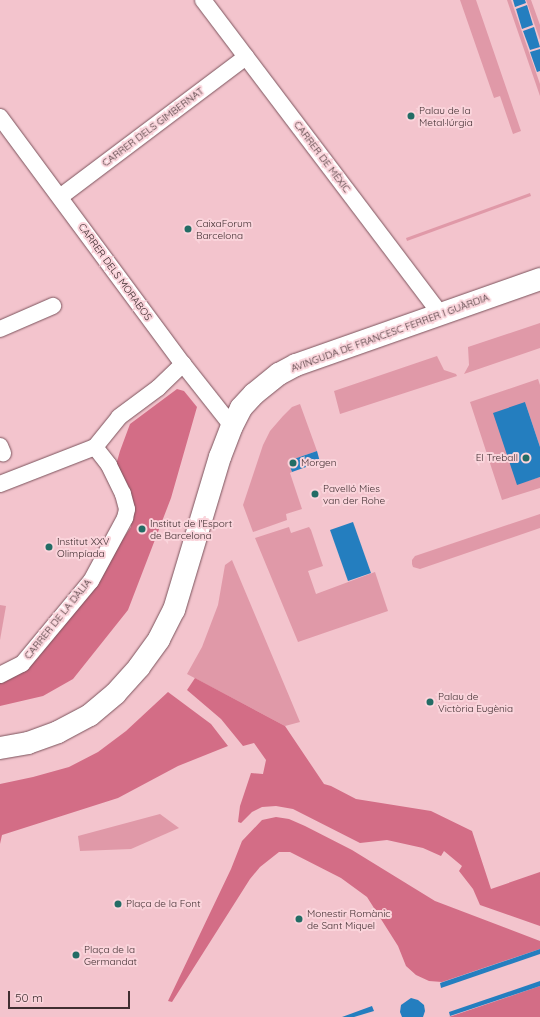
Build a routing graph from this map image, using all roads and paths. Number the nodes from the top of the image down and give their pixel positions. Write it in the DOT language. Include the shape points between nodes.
graph roads {
  1 [pos="203,0"];
  2 [pos="246,57"];
  3 [pos="0,118"];
  4 [pos="60,197"];
  5 [pos="540,279"];
  6 [pos="53,306"];
  7 [pos="441,315"];
  8 [pos="0,329"];
  9 [pos="183,364"];
  10 [pos="232,426"];
  11 [pos="95,447"];
  12 [pos="0,484"];
  13 [pos="0,675"];
  14 [pos="0,748"];
  1 -- 2 [label="street, CARRER DE MÈXIC"];
  2 -- 4 [label="street, CARRER DELS GIMBERNAT"];
  2 -- 7 [label="street, CARRER DE MÈXIC"];
  3 -- 4 [label="street, CARRER DELS MORABOS"];
  4 -- 9 [label="street, CARRER DELS MORABOS"];
  5 -- 7 [label="street, AVINGUDA DE FRANCESC FERRER I GUÀRDIA"];
  6 -- 8 [label="street"];
  7 -- 10 [label="street, AVINGUDA DE FRANCESC FERRER I GUÀRDIA" via="290,368 254,394 241,408"];
  9 -- 10 [label="street, CARRER DELS MORABOS"];
  9 -- 11 [label="street" via="158,388 119,417"];
  10 -- 14 [label="street, AVINGUDA DE FRANCESC FERRER I GUÀRDIA" via="213,479 174,610 159,639 139,668 90,715 58,732 28,743"];
  11 -- 12 [label="street"];
  11 -- 13 [label="street, CARRER DE LA DÀLIA" via="109,465 123,494 128,509 125,518 91,581 22,664"];
}
